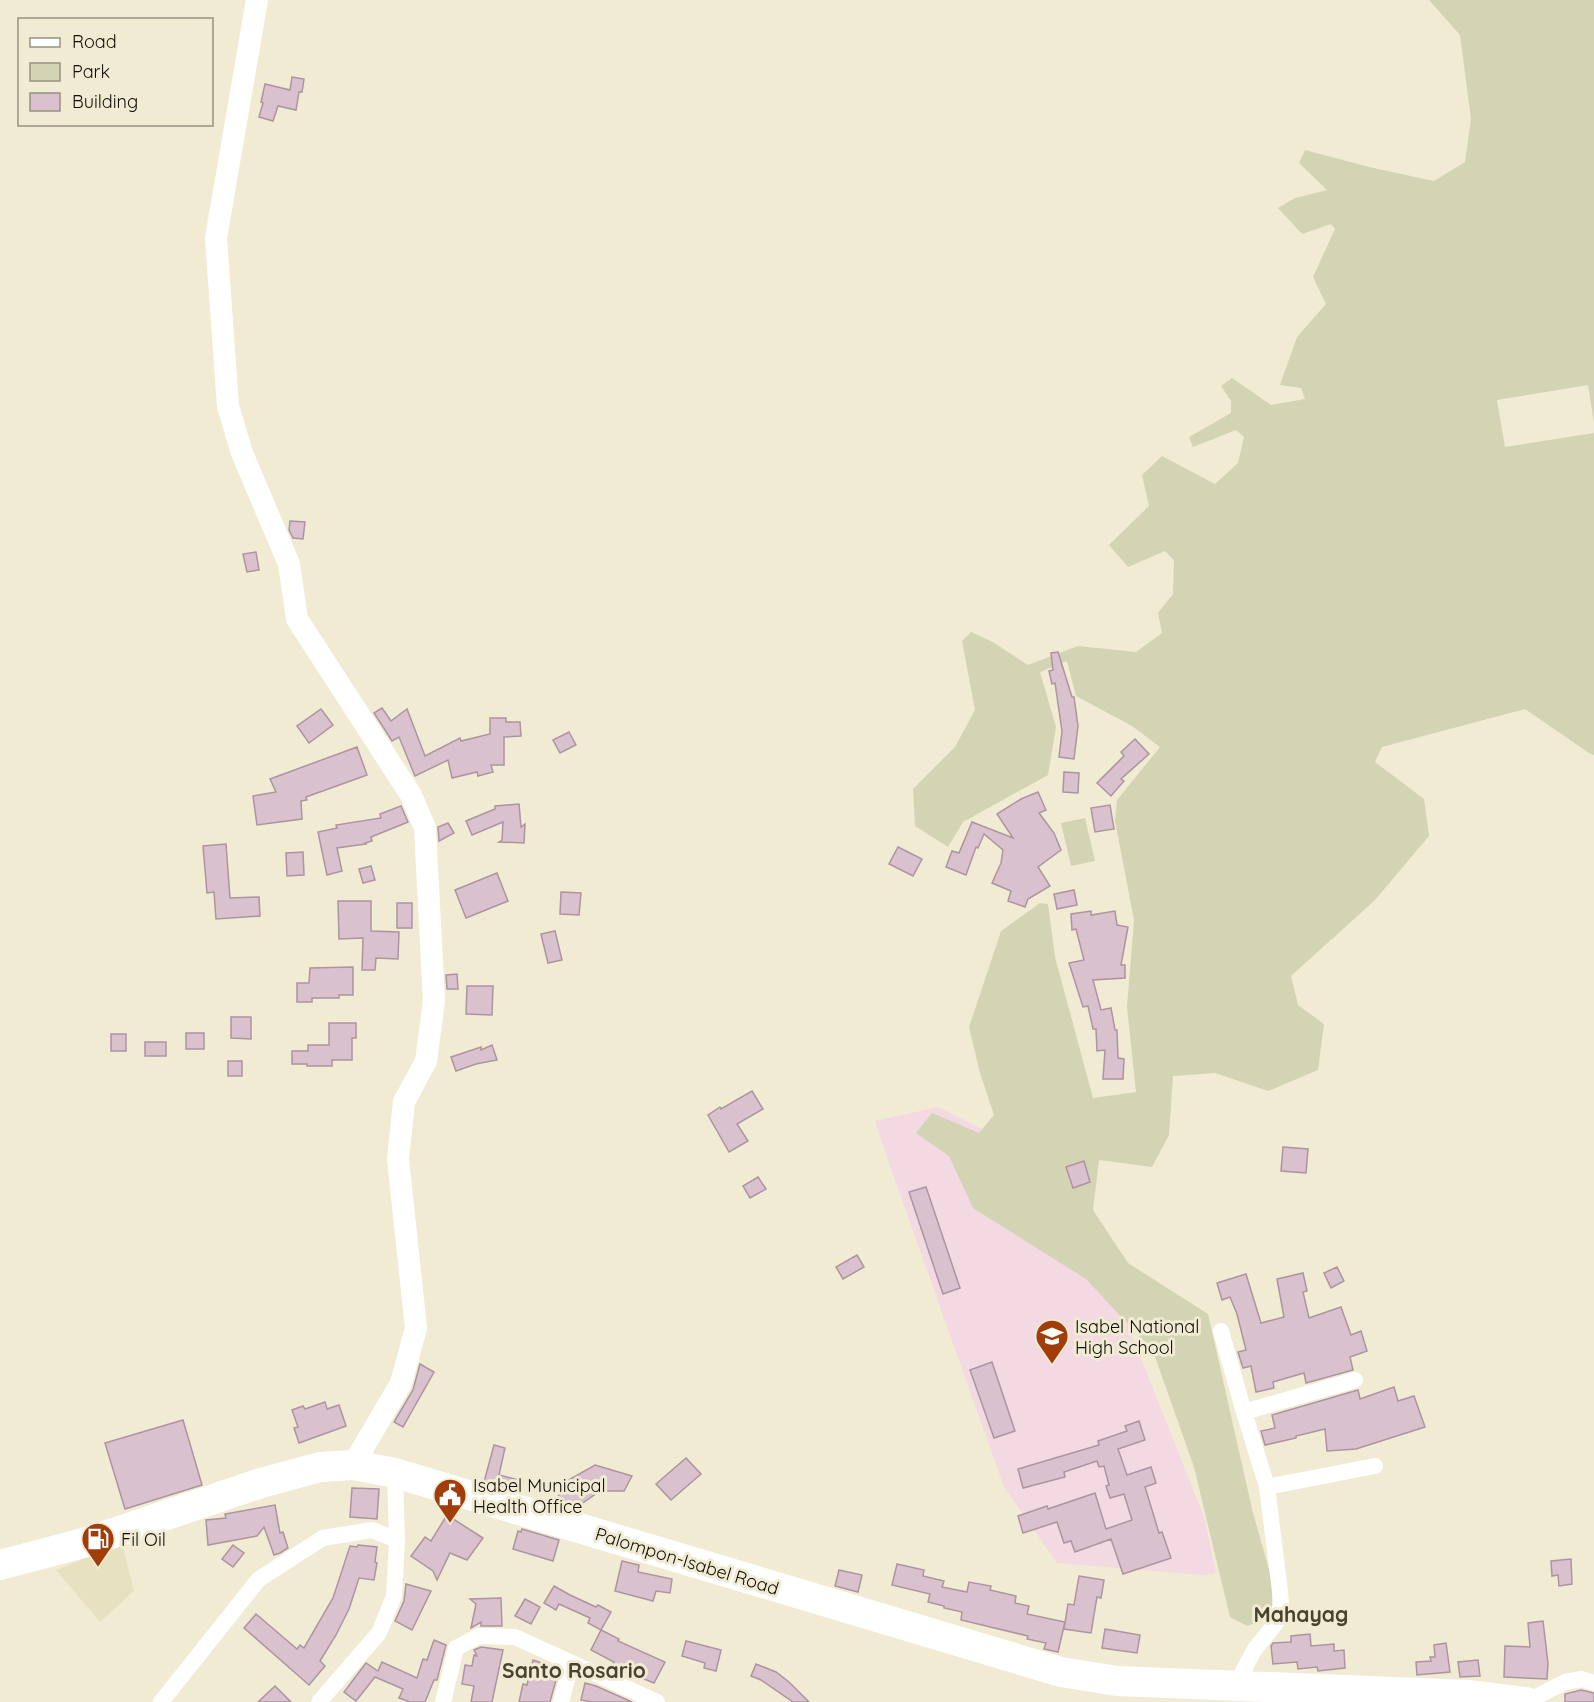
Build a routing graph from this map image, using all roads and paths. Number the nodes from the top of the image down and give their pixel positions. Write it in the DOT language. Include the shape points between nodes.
graph roads {
  1 [pos="257,0"];
  2 [pos="1221,1330"];
  3 [pos="1355,1380"];
  4 [pos="1244,1412"];
  5 [pos="353,1465"];
  6 [pos="1375,1466"];
  7 [pos="395,1473"];
  8 [pos="1267,1487"];
  9 [pos="397,1540"];
  10 [pos="0,1564"];
  11 [pos="571,1664"];
  12 [pos="1594,1683"];
  13 [pos="1234,1686"];
  14 [pos="161,1702"];
  15 [pos="319,1702"];
  16 [pos="443,1702"];
  17 [pos="561,1702"];
  18 [pos="657,1702"];
  19 [pos="1526,1702"];
  1 -- 5 [label="street" via="216,238 228,406 242,453 289,564 297,619 411,795 425,828 434,1001 426,1061 404,1102 398,1159 416,1328 401,1383"];
  2 -- 4 [label="street"];
  3 -- 4 [label="street"];
  4 -- 8 [label="street"];
  5 -- 7 [label="highway, Palompon-Isabel Road"];
  5 -- 10 [label="highway, Palompon-Isabel Road" via="320,1467 87,1542"];
  6 -- 8 [label="street"];
  7 -- 9 [label="street"];
  7 -- 13 [label="highway, Palompon-Isabel Road" via="1061,1672 1118,1681"];
  8 -- 13 [label="street" via="1281,1605 1276,1623 1255,1649"];
  9 -- 14 [label="street" via="372,1530 322,1538 259,1580"];
  9 -- 15 [label="street" via="394,1596 379,1633"];
  11 -- 16 [label="street" via="516,1637 479,1636 456,1648"];
  11 -- 17 [label="street"];
  11 -- 18 [label="street"];
  12 -- 19 [label="street" via="1581,1679 1565,1682"];
  13 -- 19 [label="highway, Palompon-Isabel Road" via="1468,1695"];
}
